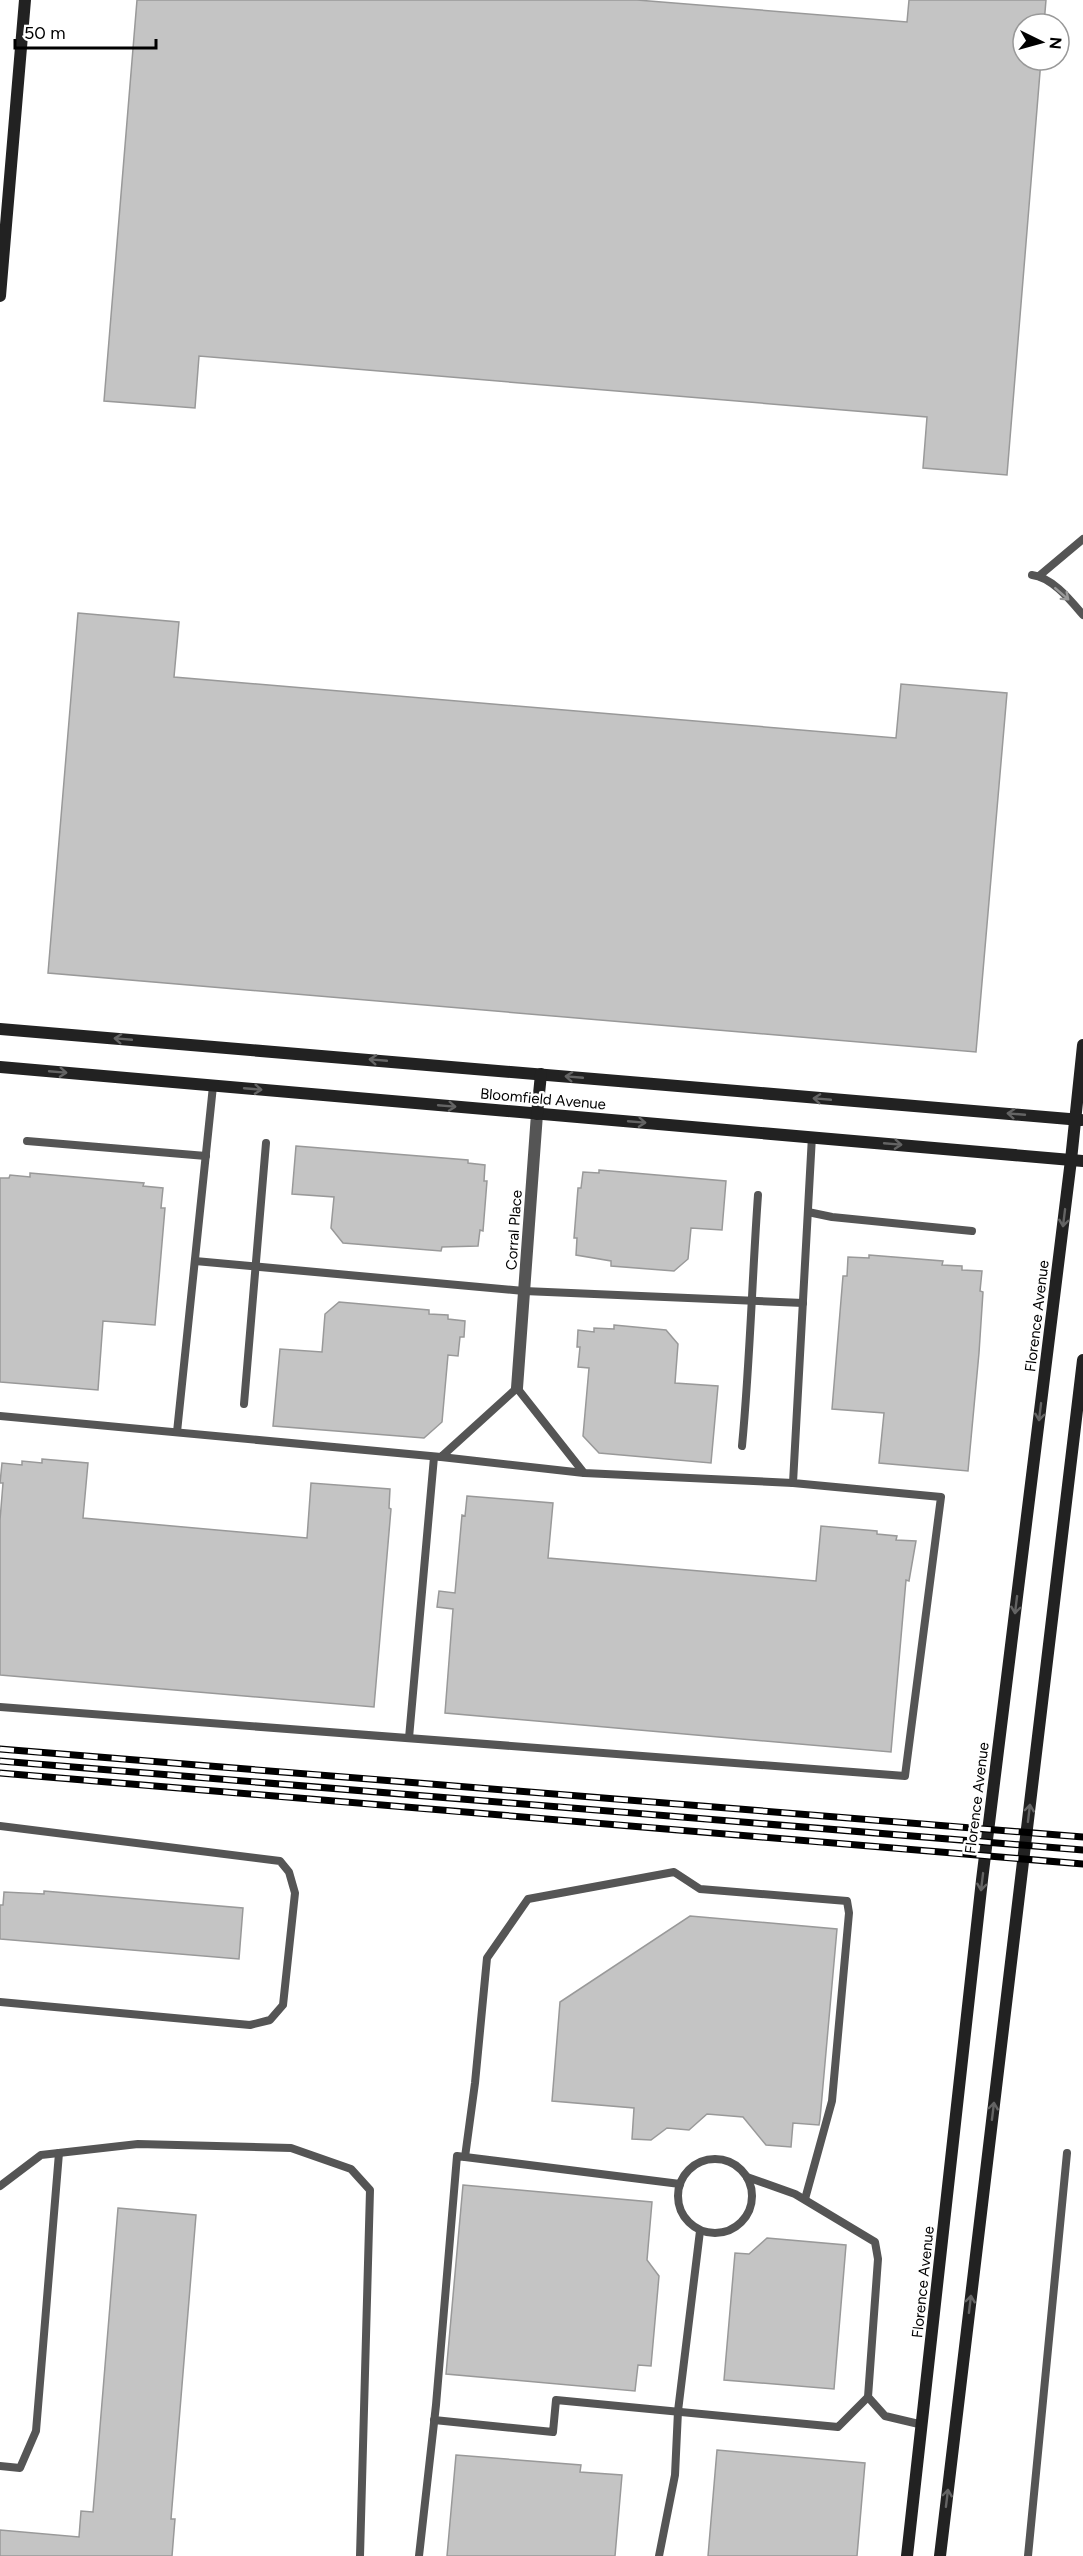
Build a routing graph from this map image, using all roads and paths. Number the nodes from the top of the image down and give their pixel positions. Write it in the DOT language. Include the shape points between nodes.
graph roads {
  1 [pos="25,0"];
  2 [pos="1,279"];
  3 [pos="0,296"];
  4 [pos="1083,539"];
  5 [pos="1083,615"];
  6 [pos="0,1029"];
  7 [pos="1083,1045"];
  8 [pos="0,1067"];
  9 [pos="541,1074"];
  10 [pos="213,1086"];
  11 [pos="537,1114"];
  12 [pos="1079,1119"];
  13 [pos="812,1136"];
  14 [pos="27,1141"];
  15 [pos="266,1143"];
  16 [pos="206,1156"];
  17 [pos="1077,1161"];
  18 [pos="758,1195"];
  19 [pos="808,1212"];
  20 [pos="972,1231"];
  21 [pos="195,1261"];
  22 [pos="256,1266"];
  23 [pos="524,1291"];
  24 [pos="751,1301"];
  25 [pos="803,1303"];
  26 [pos="1083,1360"];
  27 [pos="517,1388"];
  28 [pos="244,1404"];
  29 [pos="0,1416"];
  30 [pos="177,1432"];
  31 [pos="742,1446"];
  32 [pos="438,1457"];
  33 [pos="584,1473"];
  34 [pos="793,1483"];
  35 [pos="0,1707"];
  36 [pos="409,1738"];
  37 [pos="0,1826"];
  38 [pos="0,2002"];
  39 [pos="59,2153"];
  40 [pos="1067,2153"];
  41 [pos="465,2157"];
  42 [pos="747,2176"];
  43 [pos="680,2184"];
  44 [pos="0,2186"];
  45 [pos="805,2199"];
  46 [pos="700,2231"];
  47 [pos="868,2397"];
  48 [pos="678,2410"];
  49 [pos="434,2420"];
  50 [pos="923,2425"];
  51 [pos="0,2466"];
  52 [pos="360,2556"];
  53 [pos="420,2556"];
  54 [pos="659,2556"];
  55 [pos="907,2556"];
  56 [pos="940,2556"];
  57 [pos="1028,2556"];
  1 -- 2 [label="main road"];
  2 -- 3 [label="main road"];
  4 -- 5 [label="lane, one-way" via="1035,576 1064,594"];
  9 -- 6 [label="main road, Bloomfield Avenue, one-way"];
  7 -- 12 [label="main road, Florence Avenue"];
  8 -- 10 [label="main road, Bloomfield Avenue, one-way"];
  9 -- 11 [label="main road, Corral Place"];
  12 -- 9 [label="main road, Bloomfield Avenue, one-way"];
  10 -- 11 [label="main road, Bloomfield Avenue, one-way"];
  10 -- 16 [label="lane"];
  11 -- 13 [label="main road, Bloomfield Avenue, one-way"];
  11 -- 23 [label="street, Corral Place"];
  12 -- 17 [label="main road, Florence Avenue"];
  13 -- 17 [label="main road, Bloomfield Avenue, one-way"];
  13 -- 19 [label="lane"];
  14 -- 16 [label="lane"];
  15 -- 22 [label="lane"];
  16 -- 21 [label="lane"];
  17 -- 50 [label="main road, Florence Avenue, one-way" via="982,1880"];
  18 -- 24 [label="lane"];
  19 -- 20 [label="lane"];
  19 -- 25 [label="lane"];
  21 -- 22 [label="lane"];
  21 -- 30 [label="lane"];
  22 -- 23 [label="lane"];
  22 -- 28 [label="lane"];
  23 -- 24 [label="lane"];
  23 -- 27 [label="street, Corral Place"];
  24 -- 25 [label="lane"];
  24 -- 31 [label="lane" via="751,1354"];
  25 -- 34 [label="lane"];
  56 -- 26 [label="main road, one-way"];
  27 -- 32 [label="lane"];
  27 -- 33 [label="lane"];
  29 -- 30 [label="lane"];
  30 -- 32 [label="lane"];
  32 -- 33 [label="lane"];
  32 -- 36 [label="lane"];
  33 -- 34 [label="lane"];
  34 -- 36 [label="lane" via="941,1497 905,1776"];
  35 -- 36 [label="lane"];
  37 -- 38 [label="lane" via="280,1862 289,1872 295,1893 283,2005 270,2020 249,2025"];
  39 -- 44 [label="lane" via="41,2156"];
  39 -- 51 [label="lane" via="36,2431 20,2468"];
  39 -- 52 [label="lane" via="138,2144 291,2148 351,2169 370,2190"];
  40 -- 57 [label="lane"];
  41 -- 43 [label="lane"];
  41 -- 45 [label="lane" via="487,1958 528,1899 674,1872 699,1889 847,1901 832,2101"];
  41 -- 49 [label="lane" via="457,2156"];
  42 -- 43 [label="lane" via="735,2164 711,2159 690,2169"];
  42 -- 45 [label="lane"];
  42 -- 46 [label="lane" via="753,2195 745,2219 725,2233"];
  43 -- 46 [label="lane" via="678,2203 682,2214"];
  45 -- 47 [label="lane" via="875,2242 878,2259"];
  46 -- 48 [label="lane"];
  47 -- 48 [label="lane" via="838,2427"];
  47 -- 50 [label="lane" via="885,2416"];
  48 -- 49 [label="lane" via="556,2400 553,2432"];
  48 -- 54 [label="lane" via="675,2475"];
  49 -- 53 [label="lane"];
  50 -- 55 [label="main road, Florence Avenue"];
}
